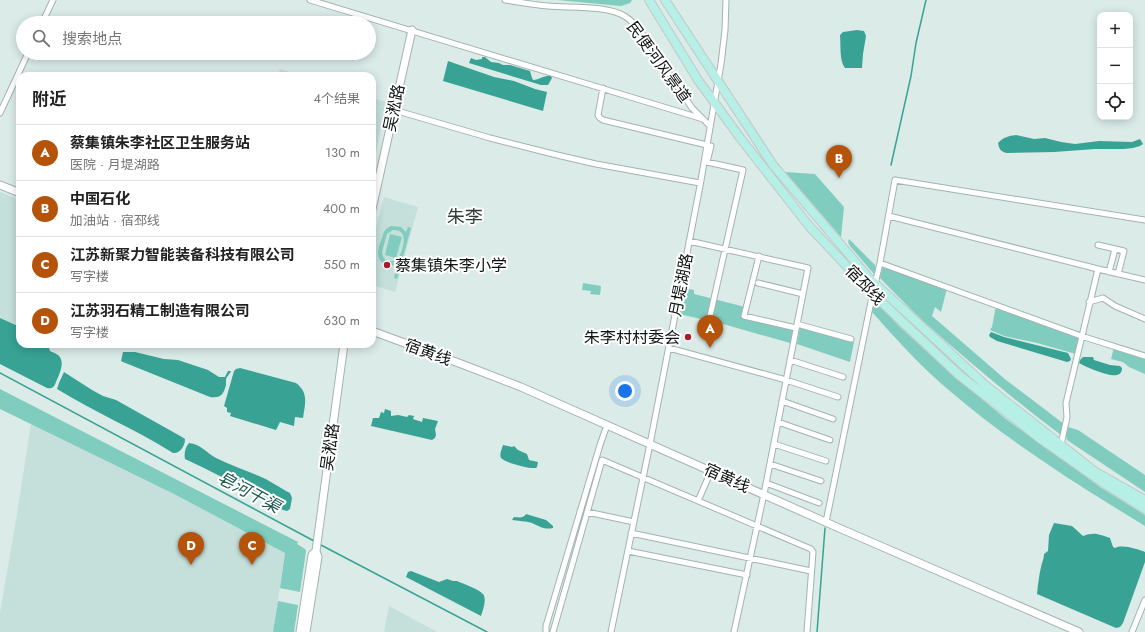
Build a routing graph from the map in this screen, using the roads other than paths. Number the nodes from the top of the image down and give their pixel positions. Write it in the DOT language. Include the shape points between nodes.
graph roads {
  1 [pos="53,0"];
  2 [pos="310,0"];
  3 [pos="505,0"];
  4 [pos="649,0"];
  5 [pos="665,0"];
  6 [pos="726,0"];
  7 [pos="45,16"];
  8 [pos="364,16"];
  9 [pos="376,19"];
  10 [pos="412,30"];
  11 [pos="25,60"];
  12 [pos="19,72"];
  13 [pos="16,79"];
  14 [pos="718,81"];
  15 [pos="603,88"];
  16 [pos="714,102"];
  17 [pos="394,110"];
  18 [pos="0,113"];
  19 [pos="703,119"];
  20 [pos="710,126"];
  21 [pos="707,145"];
  22 [pos="700,183"];
  23 [pos="0,185"];
  24 [pos="16,191"];
  25 [pos="376,191"];
  26 [pos="889,216"];
  27 [pos="1145,220"];
  28 [pos="690,241"];
  29 [pos="1098,245"];
  30 [pos="726,249"];
  31 [pos="1115,249"];
  32 [pos="759,256"];
  33 [pos="880,263"];
  34 [pos="1098,269"];
  35 [pos="1109,272"];
  36 [pos="1118,274"];
  37 [pos="1145,280"];
  38 [pos="758,282"];
  39 [pos="875,283"];
  40 [pos="872,293"];
  41 [pos="803,294"];
  42 [pos="1089,302"];
  43 [pos="710,316"];
  44 [pos="1145,319"];
  45 [pos="797,326"];
  46 [pos="376,333"];
  47 [pos="1082,336"];
  48 [pos="851,339"];
  49 [pos="343,348"];
  50 [pos="669,348"];
  51 [pos="1145,356"];
  52 [pos="790,360"];
  53 [pos="843,377"];
  54 [pos="786,380"];
  55 [pos="838,397"];
  56 [pos="782,401"];
  57 [pos="834,418"];
  58 [pos="778,422"];
  59 [pos="607,425"];
  60 [pos="830,440"];
  61 [pos="650,444"];
  62 [pos="774,444"];
  63 [pos="1061,445"];
  64 [pos="826,461"];
  65 [pos="770,464"];
  66 [pos="711,471"];
  67 [pos="643,477"];
  68 [pos="821,481"];
  69 [pos="766,482"];
  70 [pos="764,494"];
  71 [pos="1145,500"];
  72 [pos="698,501"];
  73 [pos="819,503"];
  74 [pos="1145,509"];
  75 [pos="587,514"];
  76 [pos="579,515"];
  77 [pos="634,522"];
  78 [pos="826,522"];
  79 [pos="757,526"];
  80 [pos="631,534"];
  81 [pos="316,551"];
  82 [pos="628,551"];
  83 [pos="750,558"];
  84 [pos="811,571"];
  85 [pos="747,575"];
  86 [pos="1145,600"];
  87 [pos="300,632"];
  88 [pos="306,632"];
  89 [pos="546,632"];
  90 [pos="553,632"];
  91 [pos="611,632"];
  92 [pos="734,632"];
  93 [pos="807,632"];
  94 [pos="1079,632"];
  95 [pos="1132,632"];
  1 -- 7 [label="street"];
  2 -- 8 [label="street"];
  3 -- 19 [label="street, 民便河风景道" via="613,11 626,17 641,32 692,108"];
  4 -- 16 [label="main road, 宿邳线"];
  5 -- 14 [label="main road, 宿邳线"];
  6 -- 14 [label="street, 月堤湖路"];
  9 -- 10 [label="street"];
  10 -- 15 [label="street"];
  10 -- 17 [label="main road, 吴淞路"];
  11 -- 12 [label="street"];
  13 -- 18 [label="street"];
  14 -- 16 [label="street, 月堤湖路"];
  14 -- 39 [label="main road, 宿邳线" via="773,165"];
  15 -- 19 [label="street"];
  15 -- 21 [label="street" via="598,115 603,120"];
  16 -- 20 [label="street, 月堤湖路"];
  16 -- 40 [label="main road, 宿邳线" via="809,226"];
  17 -- 22 [label="street" via="557,155"];
  17 -- 25 [label="main road, 吴淞路"];
  19 -- 20 [label="street, 民便河风景道"];
  20 -- 21 [label="street, 月堤湖路"];
  21 -- 22 [label="street, 月堤湖路"];
  21 -- 30 [label="street" via="711,146 708,162 743,170"];
  22 -- 28 [label="street, 月堤湖路"];
  23 -- 24 [label="main road"];
  26 -- 27 [label="street" via="895,180"];
  26 -- 33 [label="street"];
  26 -- 34 [label="street"];
  28 -- 30 [label="street"];
  28 -- 50 [label="street, 月堤湖路"];
  29 -- 31 [label="street"];
  30 -- 32 [label="street"];
  30 -- 43 [label="street"];
  31 -- 35 [label="street"];
  31 -- 36 [label="street" via="1124,251"];
  32 -- 41 [label="street" via="808,268"];
  32 -- 45 [label="street" via="744,316"];
  33 -- 39 [label="street"];
  33 -- 47 [label="street"];
  34 -- 35 [label="street"];
  34 -- 42 [label="street"];
  35 -- 36 [label="street"];
  36 -- 37 [label="street"];
  38 -- 41 [label="street"];
  39 -- 40 [label="street"];
  39 -- 63 [label="main road, 宿邳线" via="985,385"];
  40 -- 74 [label="main road, 宿邳线" via="965,380 1042,440"];
  40 -- 78 [label="street"];
  41 -- 45 [label="street"];
  42 -- 44 [label="street" via="1104,298 1115,306"];
  42 -- 47 [label="street"];
  45 -- 48 [label="street"];
  45 -- 52 [label="street"];
  46 -- 59 [label="main road, 宿黄线" via="521,387"];
  47 -- 51 [label="street"];
  47 -- 63 [label="street" via="1066,403 1067,417"];
  49 -- 81 [label="main road, 吴淞路"];
  50 -- 54 [label="street"];
  50 -- 61 [label="street, 月堤湖路"];
  52 -- 53 [label="street"];
  52 -- 54 [label="street"];
  54 -- 55 [label="street"];
  54 -- 56 [label="street"];
  56 -- 57 [label="street"];
  56 -- 58 [label="street"];
  58 -- 60 [label="street"];
  58 -- 62 [label="street"];
  59 -- 61 [label="main road, 宿黄线"];
  59 -- 76 [label="street"];
  61 -- 66 [label="main road, 宿黄线"];
  61 -- 67 [label="street, 月堤湖路"];
  62 -- 64 [label="street"];
  62 -- 65 [label="street"];
  63 -- 71 [label="main road, 宿邳线" via="1094,471"];
  65 -- 68 [label="street"];
  65 -- 69 [label="street"];
  66 -- 70 [label="main road, 宿黄线"];
  66 -- 72 [label="street"];
  67 -- 72 [label="street"];
  67 -- 75 [label="street" via="602,460"];
  67 -- 77 [label="street, 月堤湖路"];
  69 -- 70 [label="street"];
  69 -- 73 [label="street"];
  70 -- 78 [label="main road, 宿黄线"];
  70 -- 79 [label="street"];
  72 -- 79 [label="street"];
  75 -- 76 [label="street"];
  75 -- 77 [label="street"];
  75 -- 90 [label="street"];
  76 -- 89 [label="street"];
  77 -- 80 [label="street, 月堤湖路"];
  78 -- 94 [label="main road, 宿黄线"];
  79 -- 83 [label="street"];
  79 -- 84 [label="street" via="811,549"];
  80 -- 82 [label="street, 月堤湖路"];
  80 -- 83 [label="street"];
  81 -- 87 [label="main road, 吴淞路" via="312,555"];
  81 -- 88 [label="main road, 吴淞路" via="318,557"];
  82 -- 85 [label="street"];
  82 -- 91 [label="street, 月堤湖路"];
  83 -- 84 [label="street"];
  83 -- 85 [label="street"];
  84 -- 93 [label="street"];
  85 -- 92 [label="street"];
  86 -- 95 [label="street"];
}
